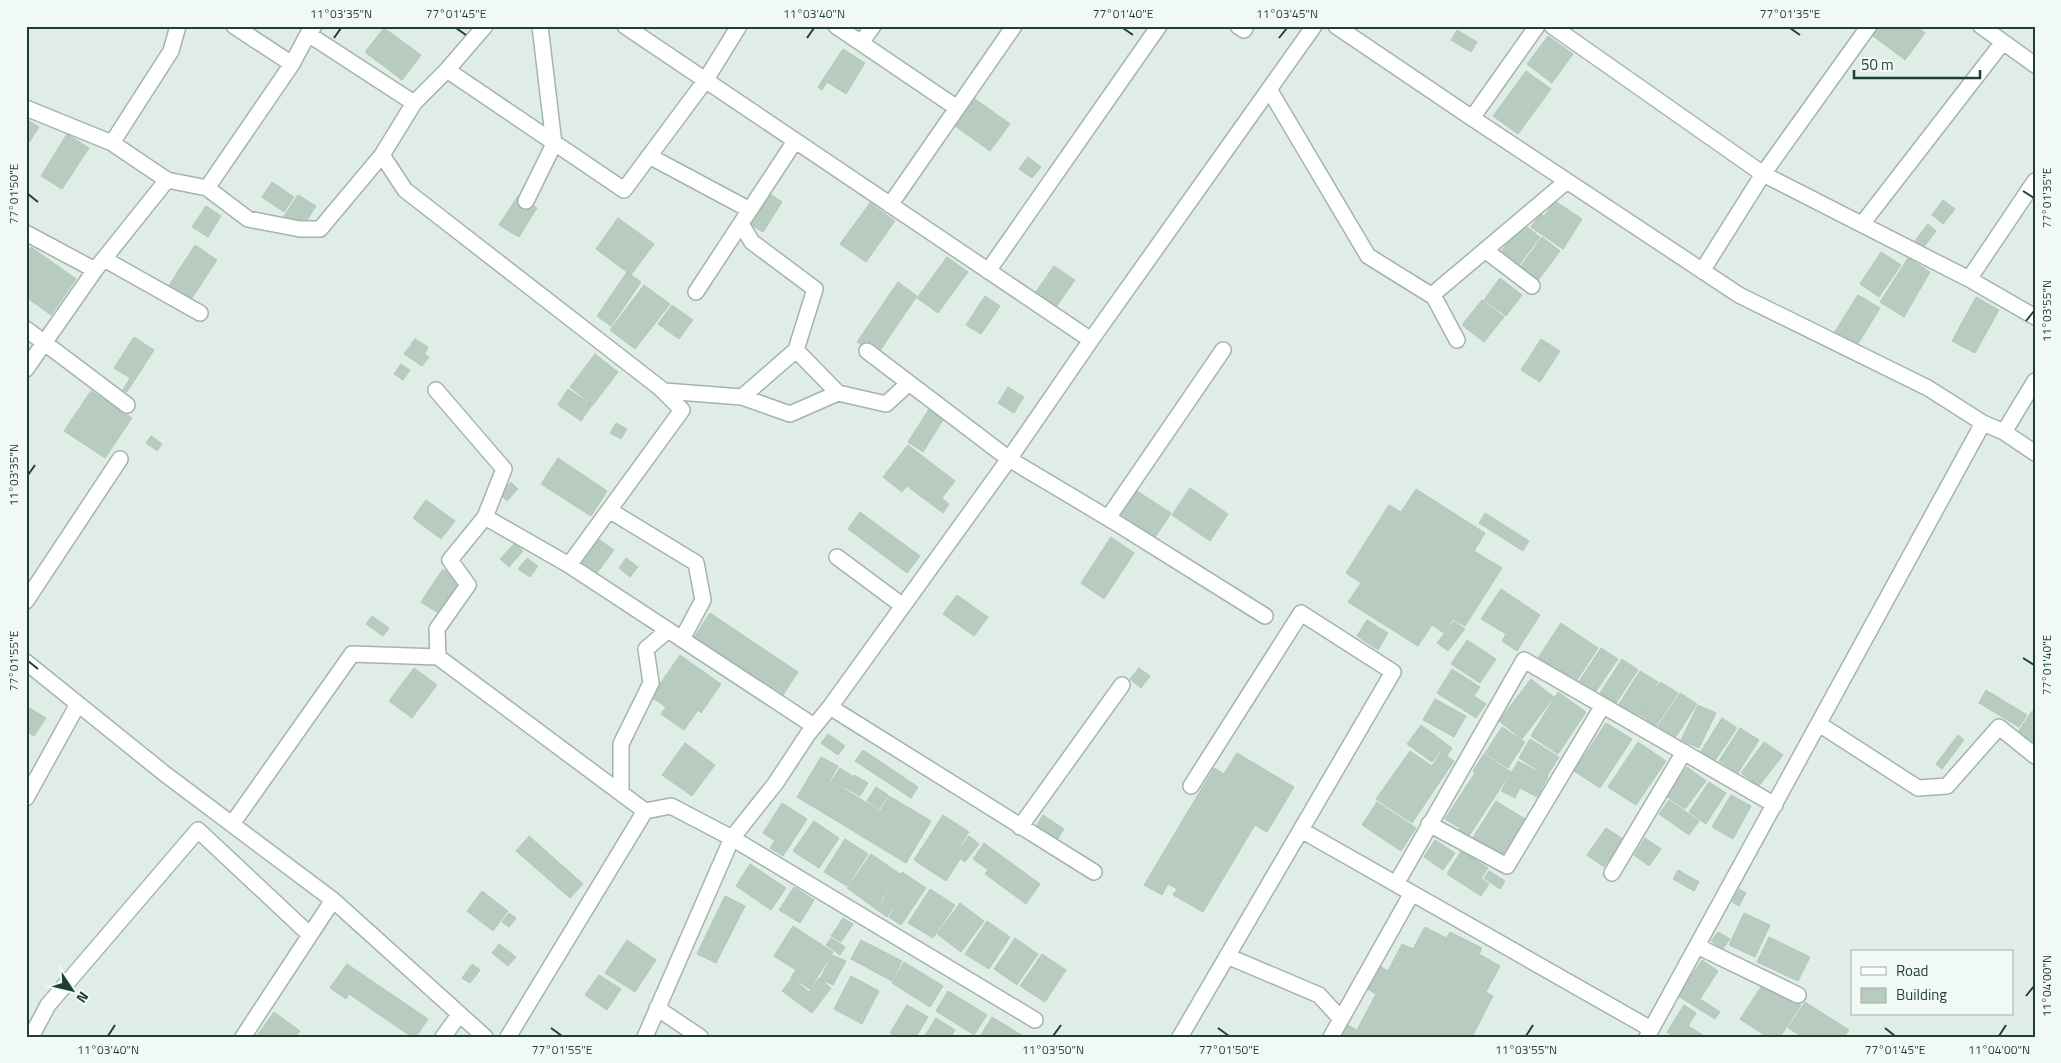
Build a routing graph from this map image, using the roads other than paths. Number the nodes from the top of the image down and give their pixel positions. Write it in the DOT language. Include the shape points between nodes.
graph roads {
  1 [pos="178,26"];
  2 [pos="234,26"];
  3 [pos="485,26"];
  4 [pos="540,26"];
  5 [pos="625,26"];
  6 [pos="739,26"];
  7 [pos="836,26"];
  8 [pos="873,26"];
  9 [pos="1014,26"];
  10 [pos="1159,26"];
  11 [pos="1238,26"];
  12 [pos="1246,26"];
  13 [pos="1314,26"];
  14 [pos="1336,26"];
  15 [pos="1537,26"];
  16 [pos="1552,26"];
  17 [pos="1869,26"];
  18 [pos="1981,26"];
  19 [pos="311,30"];
  20 [pos="2003,42"];
  21 [pos="861,43"];
  22 [pos="292,64"];
  23 [pos="2035,65"];
  24 [pos="447,70"];
  25 [pos="705,80"];
  26 [pos="1269,88"];
  27 [pos="414,103"];
  28 [pos="26,108"];
  29 [pos="957,108"];
  30 [pos="1472,118"];
  31 [pos="795,141"];
  32 [pos="112,143"];
  33 [pos="554,144"];
  34 [pos="382,155"];
  35 [pos="649,156"];
  36 [pos="1763,174"];
  37 [pos="167,180"];
  38 [pos="1567,181"];
  39 [pos="2035,181"];
  40 [pos="207,188"];
  41 [pos="526,201"];
  42 [pos="890,205"];
  43 [pos="750,210"];
  44 [pos="740,224"];
  45 [pos="1862,224"];
  46 [pos="26,234"];
  47 [pos="1486,250"];
  48 [pos="99,264"];
  49 [pos="988,271"];
  50 [pos="1702,271"];
  51 [pos="1969,279"];
  52 [pos="1532,286"];
  53 [pos="696,292"];
  54 [pos="1432,295"];
  55 [pos="200,313"];
  56 [pos="2035,317"];
  57 [pos="26,329"];
  58 [pos="1091,340"];
  59 [pos="1457,340"];
  60 [pos="45,342"];
  61 [pos="796,350"];
  62 [pos="1223,350"];
  63 [pos="867,351"];
  64 [pos="26,369"];
  65 [pos="2035,381"];
  66 [pos="909,383"];
  67 [pos="660,388"];
  68 [pos="436,390"];
  69 [pos="838,393"];
  70 [pos="742,397"];
  71 [pos="127,405"];
  72 [pos="1983,423"];
  73 [pos="2004,432"];
  74 [pos="2035,454"];
  75 [pos="120,459"];
  76 [pos="1009,460"];
  77 [pos="609,510"];
  78 [pos="485,518"];
  79 [pos="1108,518"];
  80 [pos="837,556"];
  81 [pos="569,565"];
  82 [pos="26,601"];
  83 [pos="903,606"];
  84 [pos="1265,616"];
  85 [pos="668,630"];
  86 [pos="682,639"];
  87 [pos="438,657"];
  88 [pos="26,662"];
  89 [pos="1122,684"];
  90 [pos="78,704"];
  91 [pos="830,707"];
  92 [pos="1602,707"];
  93 [pos="1819,724"];
  94 [pos="814,726"];
  95 [pos="1684,752"];
  96 [pos="2035,756"];
  97 [pos="1191,786"];
  98 [pos="622,793"];
  99 [pos="26,798"];
  100 [pos="1775,805"];
  101 [pos="645,811"];
  102 [pos="232,824"];
  103 [pos="1429,824"];
  104 [pos="1020,827"];
  105 [pos="1301,830"];
  106 [pos="732,838"];
  107 [pos="1094,872"];
  108 [pos="1612,872"];
  109 [pos="1396,884"];
  110 [pos="1412,893"];
  111 [pos="333,900"];
  112 [pos="310,936"];
  113 [pos="1697,946"];
  114 [pos="1227,956"];
  115 [pos="1798,995"];
  116 [pos="657,1008"];
  117 [pos="460,1015"];
  118 [pos="1342,1018"];
  119 [pos="1035,1020"];
  120 [pos="1649,1033"];
  121 [pos="31,1037"];
  122 [pos="243,1037"];
  123 [pos="443,1037"];
  124 [pos="485,1037"];
  125 [pos="508,1037"];
  126 [pos="645,1037"];
  127 [pos="700,1037"];
  128 [pos="1180,1037"];
  129 [pos="1331,1037"];
  1 -- 32 [label="street" via="171,51"];
  2 -- 22 [label="street"];
  3 -- 24 [label="street"];
  4 -- 33 [label="street"];
  5 -- 25 [label="street"];
  6 -- 25 [label="street"];
  7 -- 21 [label="street"];
  8 -- 21 [label="street"];
  9 -- 29 [label="street"];
  10 -- 49 [label="street"];
  11 -- 12 [label="street" via="1244,30"];
  13 -- 26 [label="street"];
  14 -- 30 [label="street"];
  15 -- 30 [label="street"];
  16 -- 36 [label="street"];
  17 -- 36 [label="street"];
  18 -- 20 [label="street"];
  19 -- 22 [label="street"];
  19 -- 27 [label="street"];
  20 -- 23 [label="street"];
  20 -- 45 [label="street"];
  21 -- 29 [label="street"];
  22 -- 40 [label="street"];
  24 -- 27 [label="street"];
  24 -- 33 [label="street"];
  25 -- 31 [label="street"];
  25 -- 35 [label="street"];
  26 -- 54 [label="street" via="1368,256"];
  26 -- 58 [label="street"];
  27 -- 34 [label="street"];
  28 -- 32 [label="street"];
  29 -- 42 [label="street"];
  30 -- 38 [label="street"];
  31 -- 42 [label="street"];
  31 -- 43 [label="street"];
  32 -- 37 [label="street"];
  33 -- 35 [label="street" via="624,190"];
  33 -- 41 [label="street"];
  34 -- 40 [label="street" via="320,229 300,229 248,219"];
  34 -- 67 [label="street" via="405,190"];
  35 -- 43 [label="street"];
  36 -- 45 [label="street"];
  36 -- 50 [label="street"];
  37 -- 40 [label="street"];
  37 -- 48 [label="street"];
  38 -- 47 [label="street"];
  38 -- 50 [label="street"];
  39 -- 51 [label="street"];
  42 -- 49 [label="street"];
  43 -- 44 [label="street"];
  44 -- 53 [label="street"];
  44 -- 61 [label="street" via="752,242 815,289"];
  45 -- 51 [label="street"];
  46 -- 48 [label="street"];
  47 -- 52 [label="street"];
  47 -- 54 [label="street"];
  48 -- 55 [label="street"];
  48 -- 60 [label="street"];
  49 -- 58 [label="street"];
  50 -- 72 [label="street" via="1739,295 1928,388"];
  51 -- 56 [label="street"];
  54 -- 59 [label="street"];
  57 -- 60 [label="street"];
  58 -- 76 [label="street"];
  60 -- 64 [label="street"];
  60 -- 71 [label="street"];
  61 -- 69 [label="street"];
  61 -- 70 [label="street"];
  62 -- 79 [label="street"];
  63 -- 66 [label="street"];
  65 -- 73 [label="street"];
  66 -- 69 [label="street" via="886,404"];
  66 -- 76 [label="street"];
  67 -- 70 [label="street" via="664,391"];
  67 -- 77 [label="street" via="682,410"];
  68 -- 78 [label="street" via="504,469"];
  69 -- 70 [label="street" via="790,414"];
  72 -- 73 [label="street"];
  72 -- 93 [label="street"];
  73 -- 74 [label="street"];
  75 -- 82 [label="street"];
  76 -- 79 [label="street"];
  76 -- 83 [label="street"];
  77 -- 81 [label="street"];
  77 -- 86 [label="street" via="696,563 703,600"];
  78 -- 81 [label="street"];
  78 -- 87 [label="street" via="450,560 468,585 437,629"];
  79 -- 84 [label="street"];
  80 -- 83 [label="street"];
  81 -- 85 [label="street"];
  83 -- 91 [label="street"];
  85 -- 86 [label="street"];
  85 -- 98 [label="street" via="646,649 651,683 621,744"];
  86 -- 94 [label="street"];
  87 -- 98 [label="street"];
  87 -- 102 [label="street" via="352,654"];
  88 -- 90 [label="street"];
  89 -- 104 [label="street"];
  90 -- 99 [label="street"];
  90 -- 102 [label="street"];
  91 -- 94 [label="street"];
  91 -- 104 [label="street"];
  92 -- 95 [label="street"];
  92 -- 103 [label="street" via="1507,866"];
  92 -- 103 [label="street" via="1524,660"];
  93 -- 96 [label="street" via="1918,788 1947,786 1999,727"];
  93 -- 100 [label="street"];
  94 -- 106 [label="street" via="775,784"];
  95 -- 100 [label="street"];
  95 -- 108 [label="street"];
  97 -- 105 [label="street" via="1301,613 1393,672"];
  98 -- 101 [label="street"];
  100 -- 113 [label="street"];
  101 -- 106 [label="street" via="672,806"];
  101 -- 125 [label="street"];
  102 -- 111 [label="street"];
  103 -- 109 [label="street"];
  104 -- 107 [label="street"];
  105 -- 109 [label="street"];
  105 -- 114 [label="street"];
  106 -- 116 [label="street"];
  106 -- 119 [label="street"];
  109 -- 110 [label="street"];
  110 -- 118 [label="street"];
  110 -- 120 [label="street"];
  111 -- 112 [label="street"];
  111 -- 117 [label="street"];
  112 -- 121 [label="street" via="198,830 48,1005"];
  112 -- 122 [label="street"];
  113 -- 115 [label="street"];
  113 -- 120 [label="street"];
  114 -- 118 [label="street" via="1319,995"];
  114 -- 128 [label="street"];
  116 -- 126 [label="street"];
  116 -- 127 [label="street"];
  117 -- 123 [label="street"];
  117 -- 124 [label="street"];
  118 -- 129 [label="street"];
}
